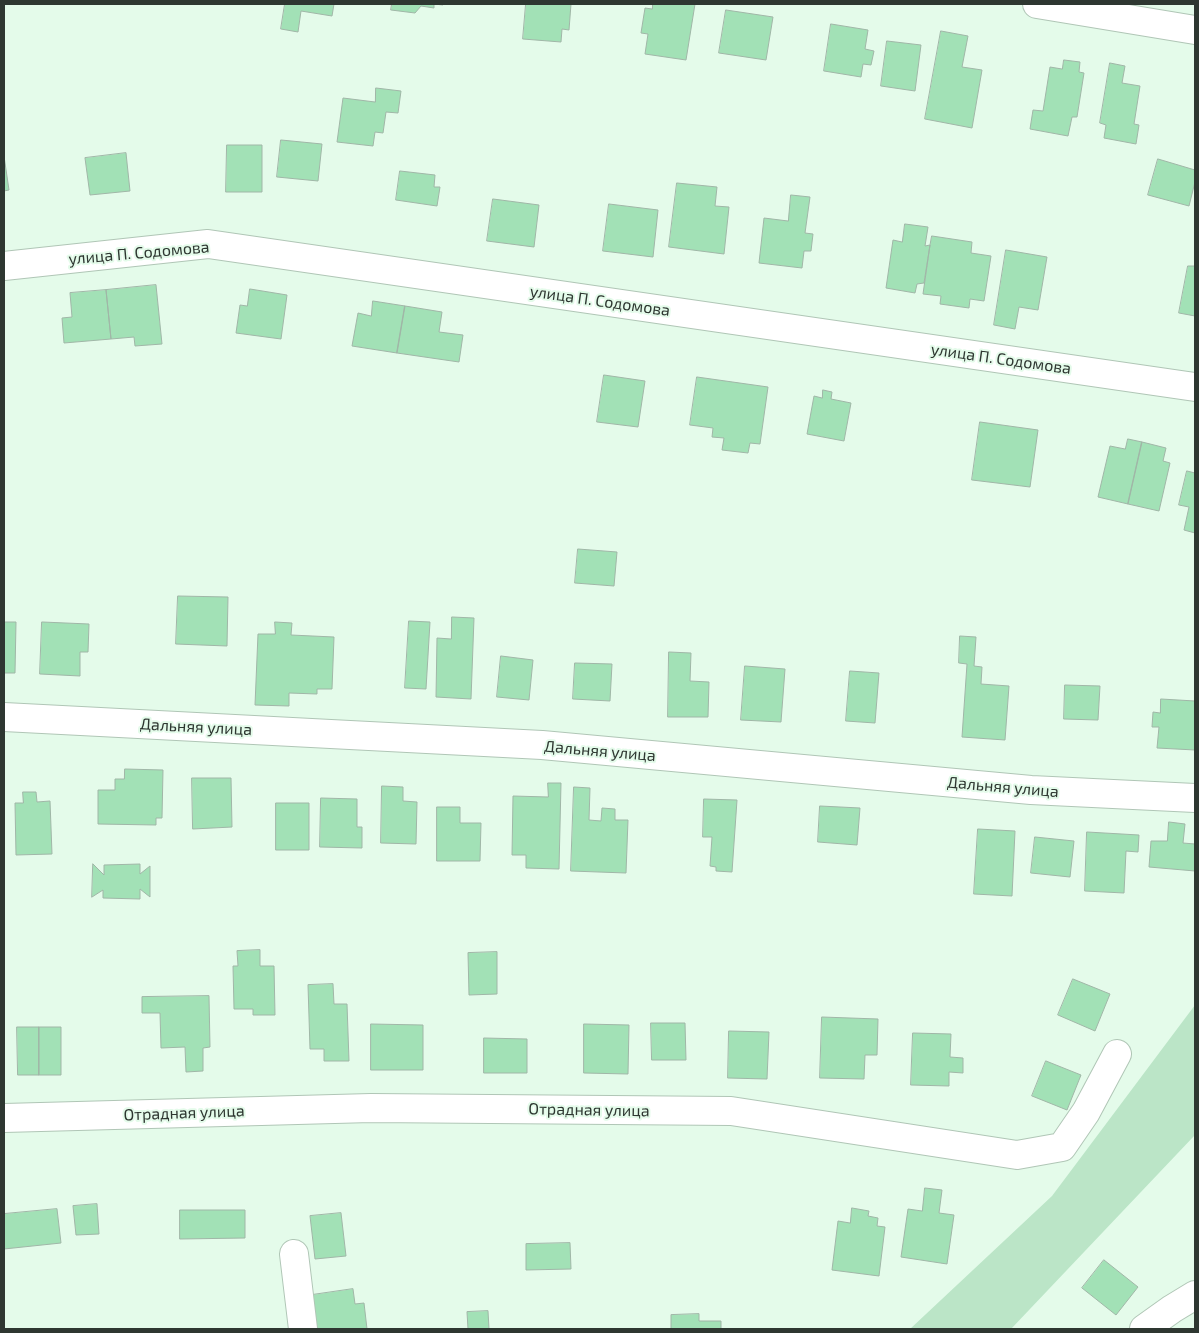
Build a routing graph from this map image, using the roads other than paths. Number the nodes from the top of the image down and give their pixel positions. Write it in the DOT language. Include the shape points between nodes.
graph roads {
  1 [pos="1037,4"];
  2 [pos="1195,30"];
  3 [pos="4,266"];
  4 [pos="1195,387"];
  5 [pos="4,717"];
  6 [pos="1195,798"];
  7 [pos="1117,1054"];
  8 [pos="4,1118"];
  9 [pos="294,1254"];
  10 [pos="1195,1295"];
  11 [pos="303,1329"];
  12 [pos="1144,1329"];
  1 -- 2 [label="street"];
  3 -- 4 [label="street, улица П. Содомова" via="208,244"];
  5 -- 6 [label="street, Дальняя улица" via="542,745 1031,790"];
  7 -- 8 [label="street, Отрадная улица" via="1086,1112 1062,1147 1017,1155 731,1111 371,1108"];
  9 -- 11 [label="street"];
  10 -- 12 [label="street"];
}
